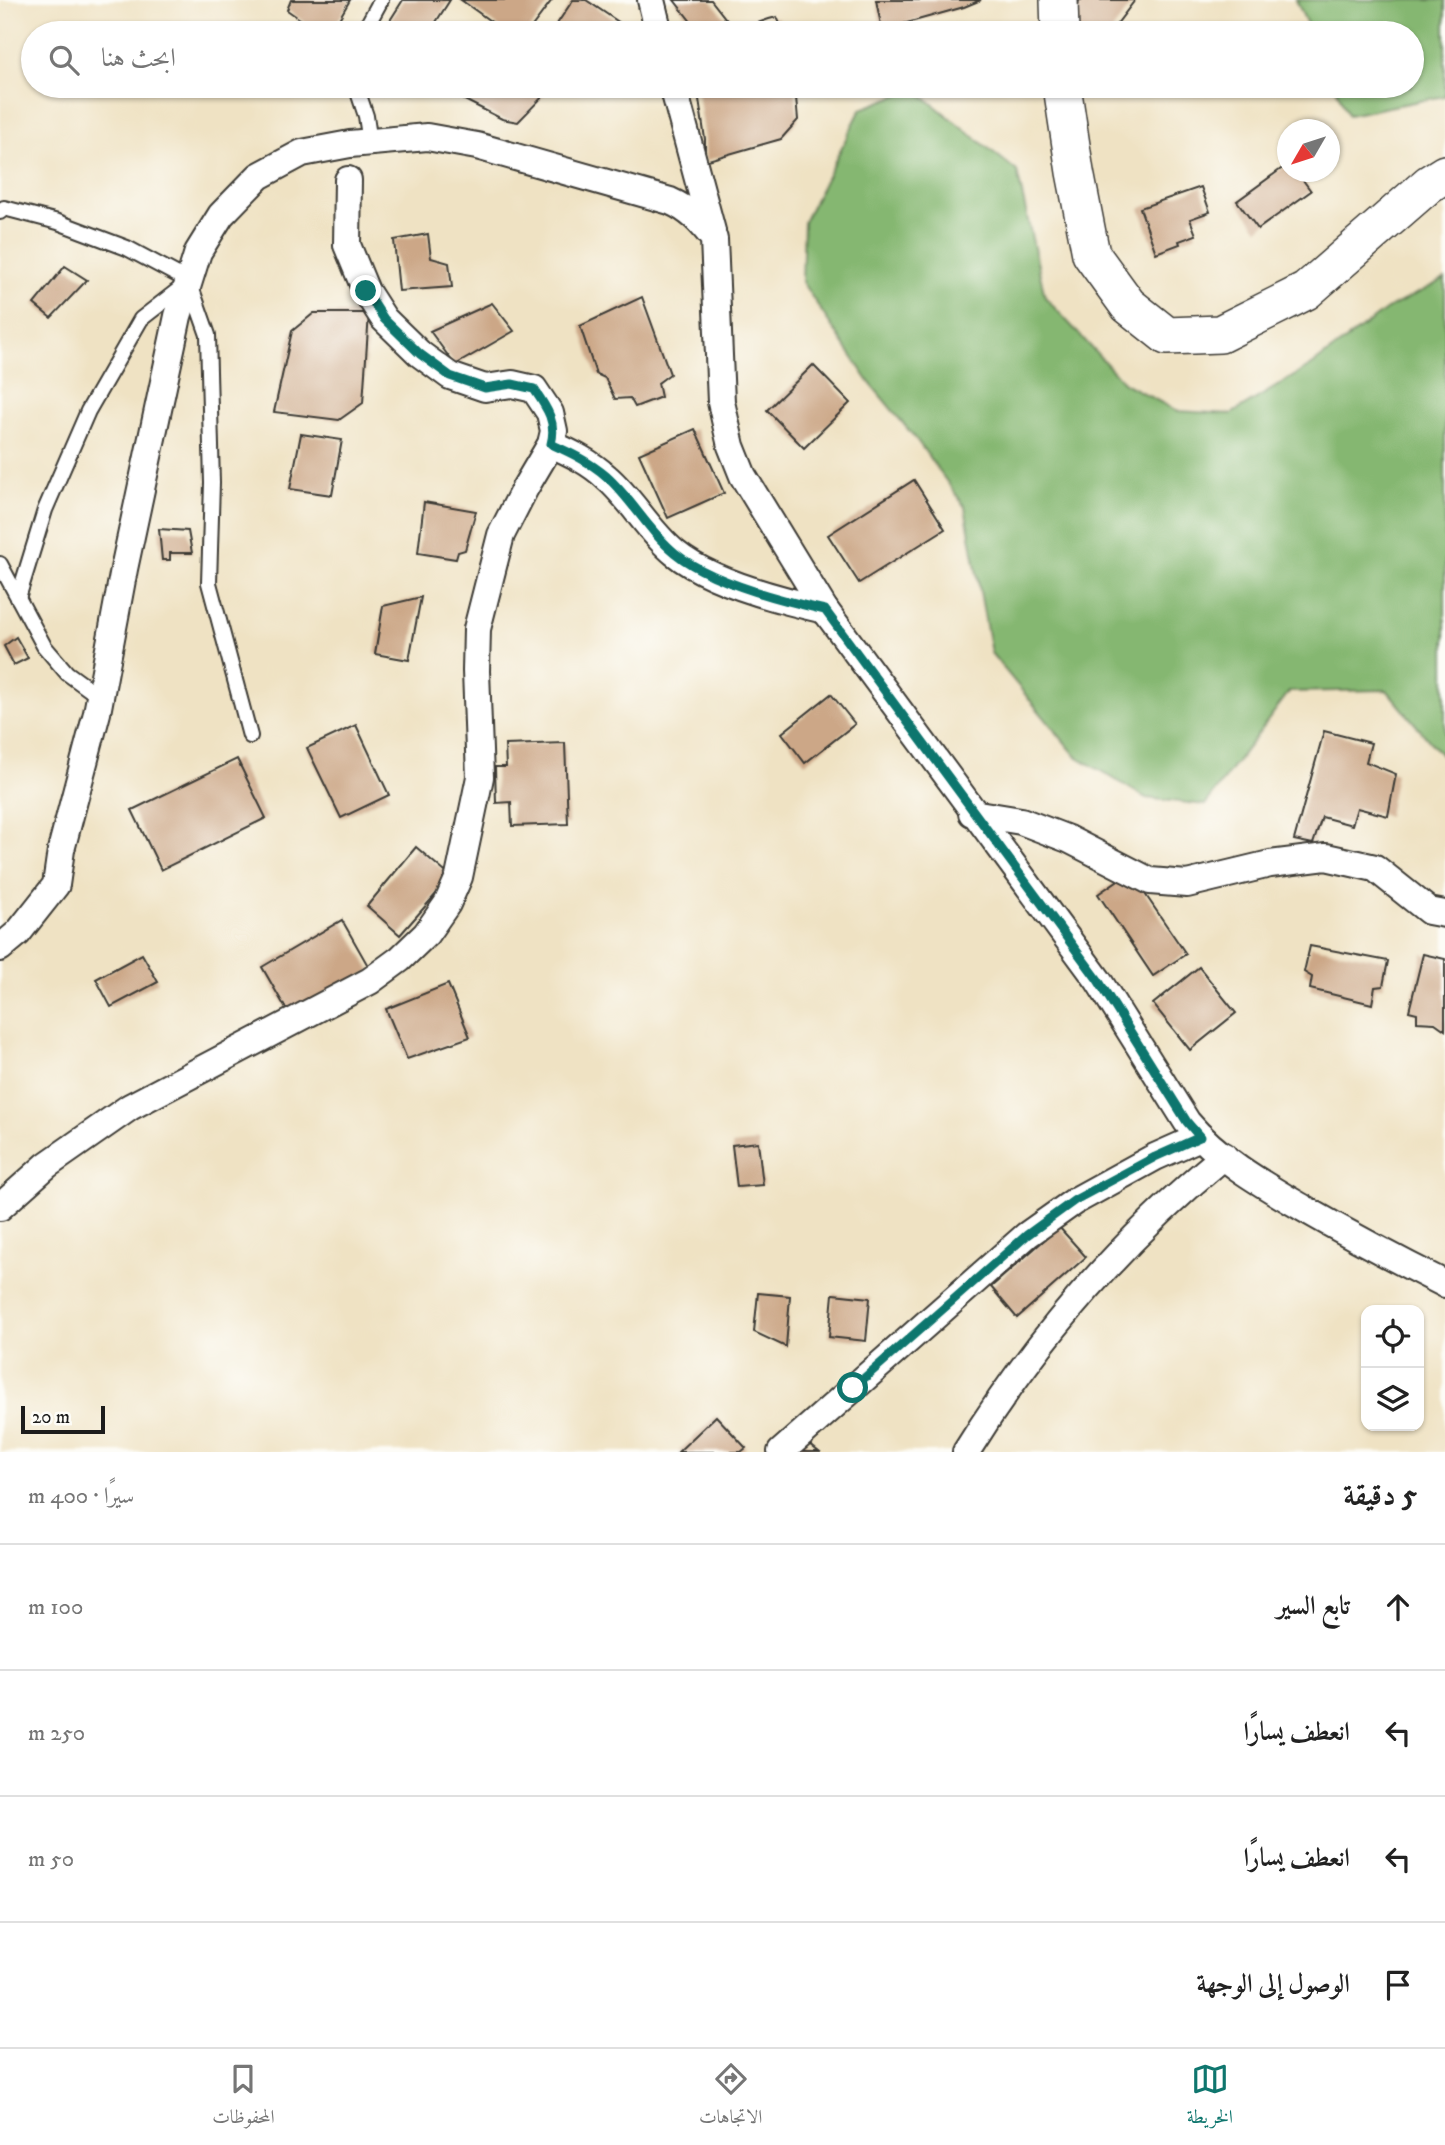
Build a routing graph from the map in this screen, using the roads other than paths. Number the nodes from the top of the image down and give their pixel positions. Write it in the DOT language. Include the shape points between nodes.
graph roads {
  1 [pos="381,0"];
  2 [pos="651,0"];
  3 [pos="1059,0"];
  4 [pos="370,21"];
  5 [pos="656,21"];
  6 [pos="1060,21"];
  7 [pos="360,98"];
  8 [pos="676,98"];
  9 [pos="1064,98"];
  10 [pos="370,143"];
  11 [pos="1445,174"];
  12 [pos="348,180"];
  13 [pos="0,212"];
  14 [pos="714,239"];
  15 [pos="189,281"];
  16 [pos="551,444"];
  17 [pos="0,564"];
  18 [pos="18,598"];
  19 [pos="825,610"];
  20 [pos="100,697"];
  21 [pos="250,736"];
  22 [pos="972,813"];
  23 [pos="1445,914"];
  24 [pos="0,948"];
  25 [pos="1200,1137"];
  26 [pos="1224,1156"];
  27 [pos="0,1207"];
  28 [pos="1445,1284"];
  29 [pos="781,1452"];
  30 [pos="966,1452"];
  1 -- 4 [label="lane"];
  2 -- 5 [label="street"];
  3 -- 6 [label="main road"];
  7 -- 10 [label="lane"];
  8 -- 14 [label="street"];
  9 -- 11 [label="main road" via="1091,254 1128,305 1167,336 1220,334 1306,291"];
  10 -- 14 [label="street" via="427,136 477,146 670,201 686,208"];
  10 -- 15 [label="street" via="302,153 259,176 221,215 198,252"];
  12 -- 16 [label="street" via="347,245 366,291 384,319 450,376 485,388 512,384 534,389 550,413"];
  13 -- 15 [label="lane" via="4,208 58,222 127,248"];
  14 -- 19 [label="street" via="721,402 731,446 743,476"];
  15 -- 18 [label="lane" via="141,319 88,411 45,510"];
  15 -- 20 [label="street"];
  15 -- 21 [label="lane" via="208,335 209,583"];
  16 -- 19 [label="street" via="581,457 608,478 675,553 745,588"];
  16 -- 27 [label="street" via="501,535 488,579 477,629 475,671 480,777 459,877 440,914 400,959 370,981 130,1107 47,1165"];
  17 -- 18 [label="lane"];
  18 -- 20 [label="lane" via="44,646 67,673"];
  19 -- 22 [label="street"];
  20 -- 24 [label="street" via="56,886"];
  22 -- 23 [label="street" via="1021,821 1068,839 1150,881 1187,884 1270,864 1326,857 1375,868 1429,911"];
  22 -- 25 [label="street" via="1098,980"];
  25 -- 26 [label="street"];
  25 -- 29 [label="street" via="1075,1200 1027,1235"];
  26 -- 28 [label="street" via="1257,1181"];
  26 -- 30 [label="street" via="1178,1194 1076,1300"];
}
